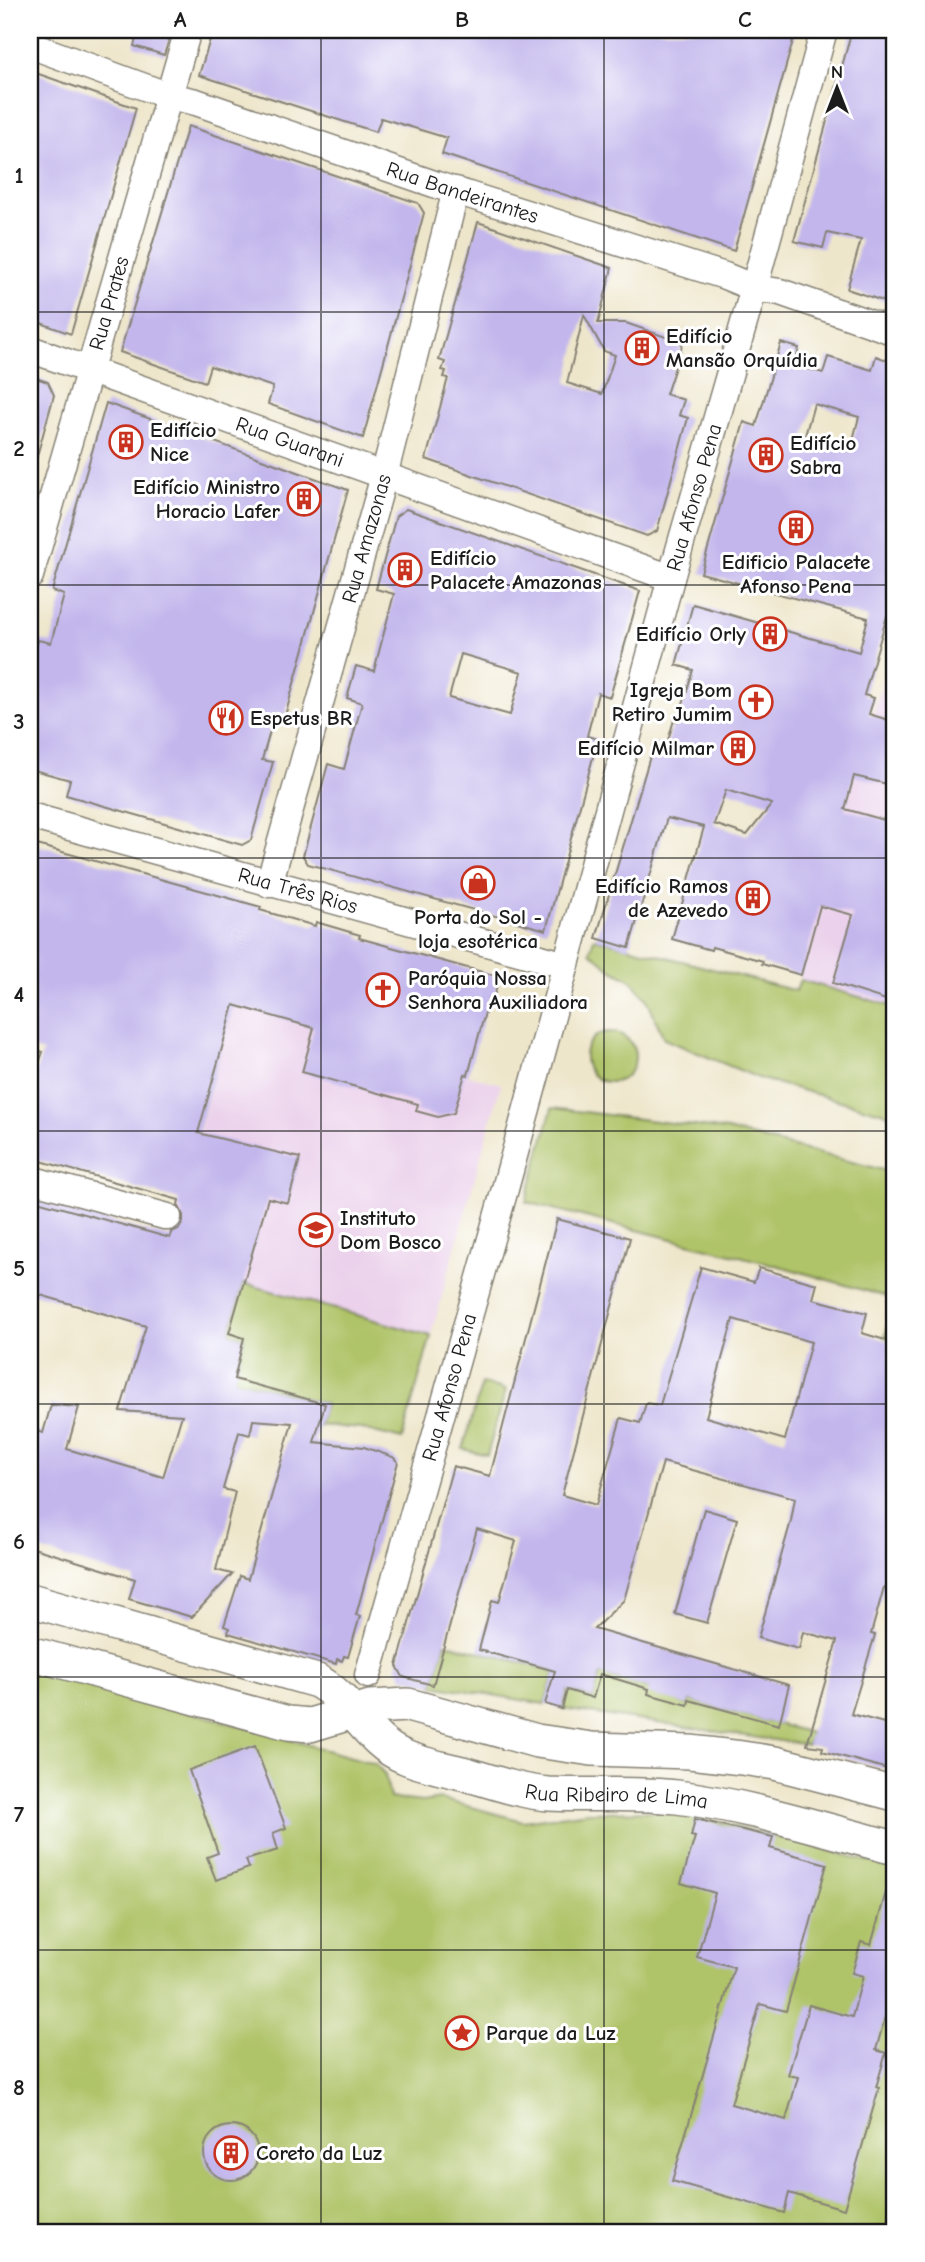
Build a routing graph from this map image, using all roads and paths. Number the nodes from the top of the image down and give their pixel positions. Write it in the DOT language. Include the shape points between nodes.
graph roads {
  1 [pos="188,30"];
  2 [pos="824,30"];
  3 [pos="30,46"];
  4 [pos="169,96"];
  5 [pos="456,190"];
  6 [pos="754,288"];
  7 [pos="895,332"];
  8 [pos="30,349"];
  9 [pos="89,370"];
  10 [pos="384,476"];
  11 [pos="30,576"];
  12 [pos="671,578"];
  13 [pos="30,816"];
  14 [pos="269,884"];
  15 [pos="566,965"];
  16 [pos="30,1179"];
  17 [pos="168,1217"];
  18 [pos="30,1600"];
  19 [pos="30,1653"];
  20 [pos="368,1675"];
  21 [pos="327,1686"];
  22 [pos="408,1705"];
  23 [pos="353,1712"];
  24 [pos="895,1794"];
  25 [pos="895,1848"];
  1 -- 4 [label="street, Rua Prates"];
  2 -- 6 [label="street, Rua Afonso Pena"];
  3 -- 4 [label="street, Rua Bandeirantes"];
  4 -- 5 [label="street, Rua Bandeirantes"];
  4 -- 9 [label="street, Rua Prates"];
  5 -- 6 [label="street, Rua Bandeirantes"];
  5 -- 10 [label="street, Rua Amazonas"];
  6 -- 7 [label="street, Rua Bandeirantes" via="780,292"];
  6 -- 12 [label="street, Rua Afonso Pena"];
  8 -- 9 [label="street, Rua Guarani"];
  9 -- 10 [label="street, Rua Guarani"];
  9 -- 11 [label="street, Rua Prates"];
  10 -- 12 [label="street, Rua Guarani"];
  10 -- 14 [label="street, Rua Amazonas"];
  12 -- 15 [label="street, Rua Afonso Pena"];
  13 -- 14 [label="street, Rua Três Rios"];
  14 -- 15 [label="street, Rua Três Rios"];
  15 -- 20 [label="street, Rua Afonso Pena"];
  16 -- 17 [label="street"];
  18 -- 21 [label="main road, Rua Ribeiro de Lima"];
  19 -- 23 [label="main road" via="289,1723 310,1725"];
  20 -- 21 [label="street"];
  20 -- 22 [label="street"];
  21 -- 23 [label="main road, Rua Ribeiro de Lima"];
  22 -- 23 [label="main road"];
  22 -- 24 [label="main road" via="537,1741 742,1758"];
  23 -- 25 [label="main road, Rua Ribeiro de Lima" via="404,1757 522,1790 706,1801"];
}
